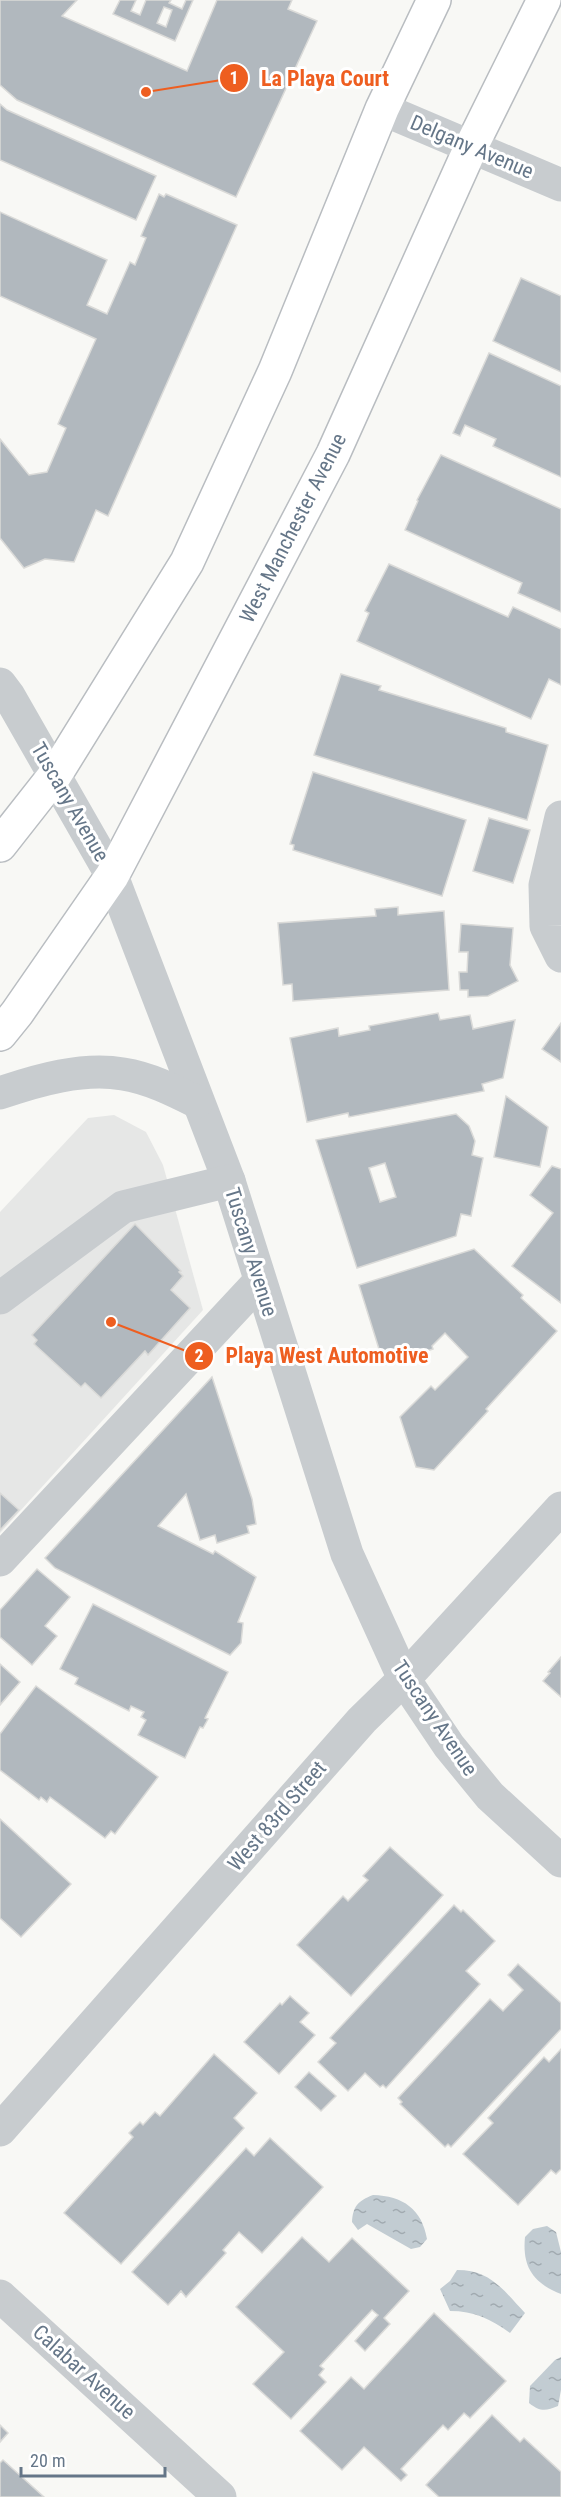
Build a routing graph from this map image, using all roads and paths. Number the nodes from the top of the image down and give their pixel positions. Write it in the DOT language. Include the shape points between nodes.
graph roads {
  1 [pos="434,0"];
  2 [pos="544,0"];
  3 [pos="382,109"];
  4 [pos="471,147"];
  5 [pos="561,185"];
  6 [pos="0,684"];
  7 [pos="55,775"];
  8 [pos="561,817"];
  9 [pos="0,845"];
  10 [pos="112,876"];
  11 [pos="561,956"];
  12 [pos="0,1034"];
  13 [pos="0,1093"];
  14 [pos="197,1102"];
  15 [pos="229,1181"];
  16 [pos="259,1281"];
  17 [pos="0,1298"];
  18 [pos="561,1508"];
  19 [pos="0,1560"];
  20 [pos="404,1679"];
  21 [pos="561,1861"];
  22 [pos="0,2130"];
  23 [pos="0,2296"];
  24 [pos="220,2497"];
  1 -- 3 [label="main road"];
  2 -- 4 [label="main road, West Manchester Avenue"];
  3 -- 4 [label="street, Delgany Avenue"];
  3 -- 7 [label="main road" via="275,371 187,562"];
  4 -- 5 [label="street, Delgany Avenue"];
  4 -- 10 [label="main road, West Manchester Avenue" via="333,454"];
  6 -- 7 [label="street, Tuscany Avenue"];
  7 -- 9 [label="main road"];
  7 -- 10 [label="street, Tuscany Avenue"];
  8 -- 11 [label="street" via="545,885 546,926"];
  10 -- 12 [label="main road, West Manchester Avenue"];
  10 -- 14 [label="street, Tuscany Avenue"];
  13 -- 14 [label="street" via="64,1075 97,1072 123,1074 163,1085"];
  14 -- 15 [label="street, Tuscany Avenue"];
  15 -- 16 [label="street, Tuscany Avenue"];
  15 -- 17 [label="street" via="123,1207"];
  16 -- 19 [label="street"];
  16 -- 20 [label="street, Tuscany Avenue" via="347,1554"];
  18 -- 20 [label="street, West 83rd Street"];
  20 -- 21 [label="street, Tuscany Avenue" via="449,1746 490,1796"];
  20 -- 22 [label="street, West 83rd Street" via="362,1720"];
  23 -- 24 [label="street, Calabar Avenue"];
}
